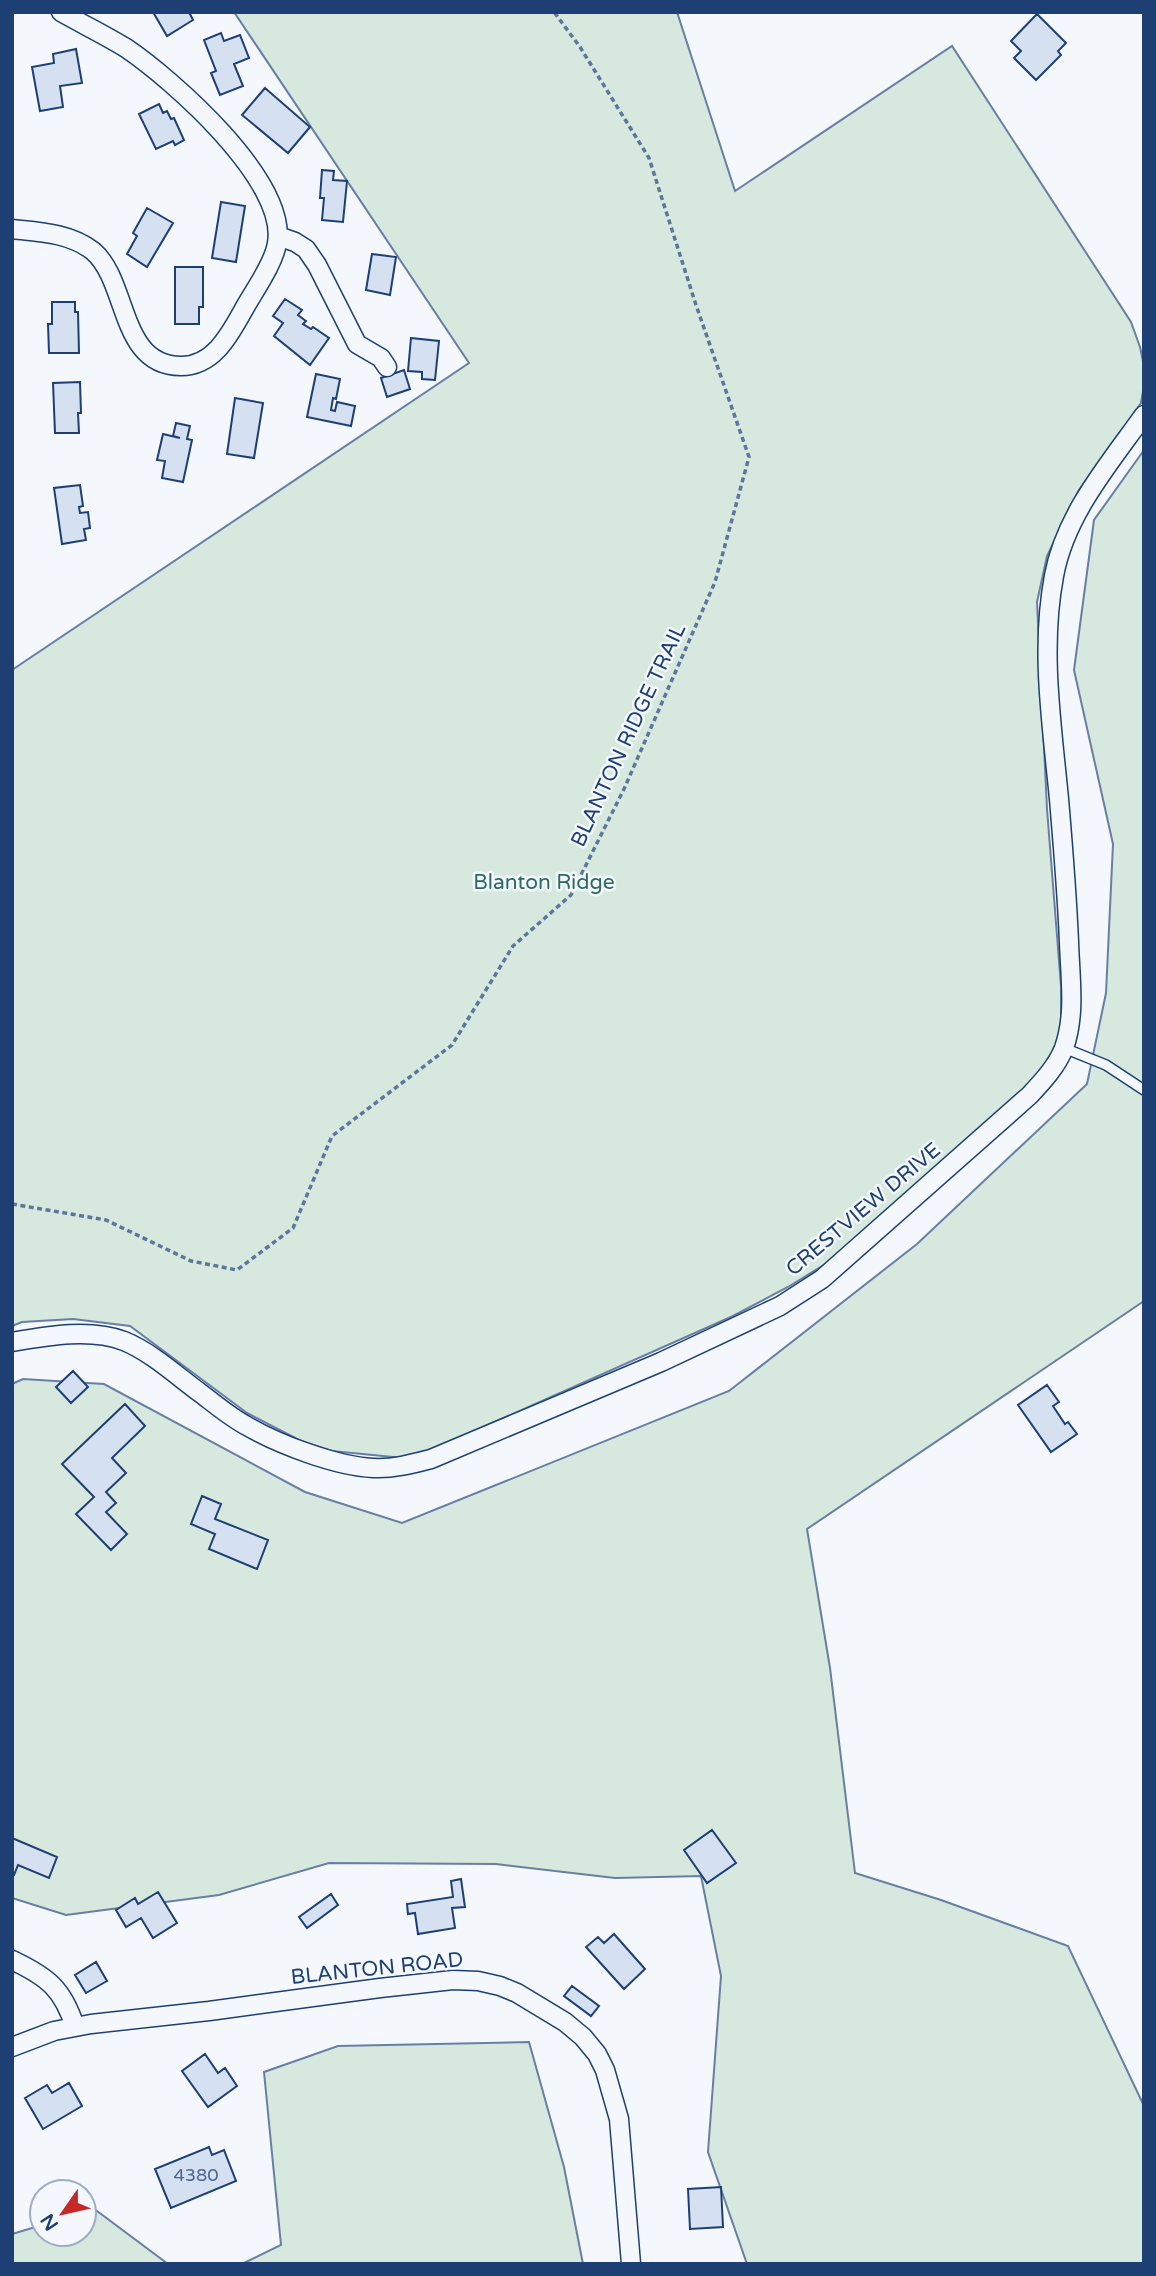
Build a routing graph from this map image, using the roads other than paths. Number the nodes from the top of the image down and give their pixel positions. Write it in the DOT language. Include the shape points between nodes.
graph roads {
  1 [pos="61,12"];
  2 [pos="12,229"];
  3 [pos="278,236"];
  4 [pos="387,367"];
  5 [pos="1144,415"];
  6 [pos="1064,1048"];
  7 [pos="1144,1090"];
  8 [pos="12,1342"];
  9 [pos="12,1960"];
  10 [pos="75,2027"];
  11 [pos="12,2047"];
  12 [pos="631,2264"];
  1 -- 3 [label="street" via="125,47 197,107 255,176 272,207"];
  2 -- 3 [label="street" via="61,235 91,250 104,265 145,352 160,362 182,366 203,361 225,340 272,257"];
  3 -- 4 [label="street" via="306,249 357,344 382,358"];
  5 -- 6 [label="street, CRESTVIEW DRIVE" via="1083,502 1054,575 1046,652 1068,910 1072,1018"];
  6 -- 7 [label="lane" via="1106,1065"];
  6 -- 8 [label="street, CRESTVIEW DRIVE" via="1051,1072 1030,1095 822,1279 745,1324 431,1459 376,1468 350,1466 300,1450 247,1426 124,1341 78,1335"];
  9 -- 10 [label="street" via="58,1991"];
  10 -- 11 [label="street, BLANTON ROAD"];
  10 -- 12 [label="street, BLANTON ROAD" via="453,1980 478,1981 517,1993 546,2008 583,2037 605,2070 619,2119"];
}
